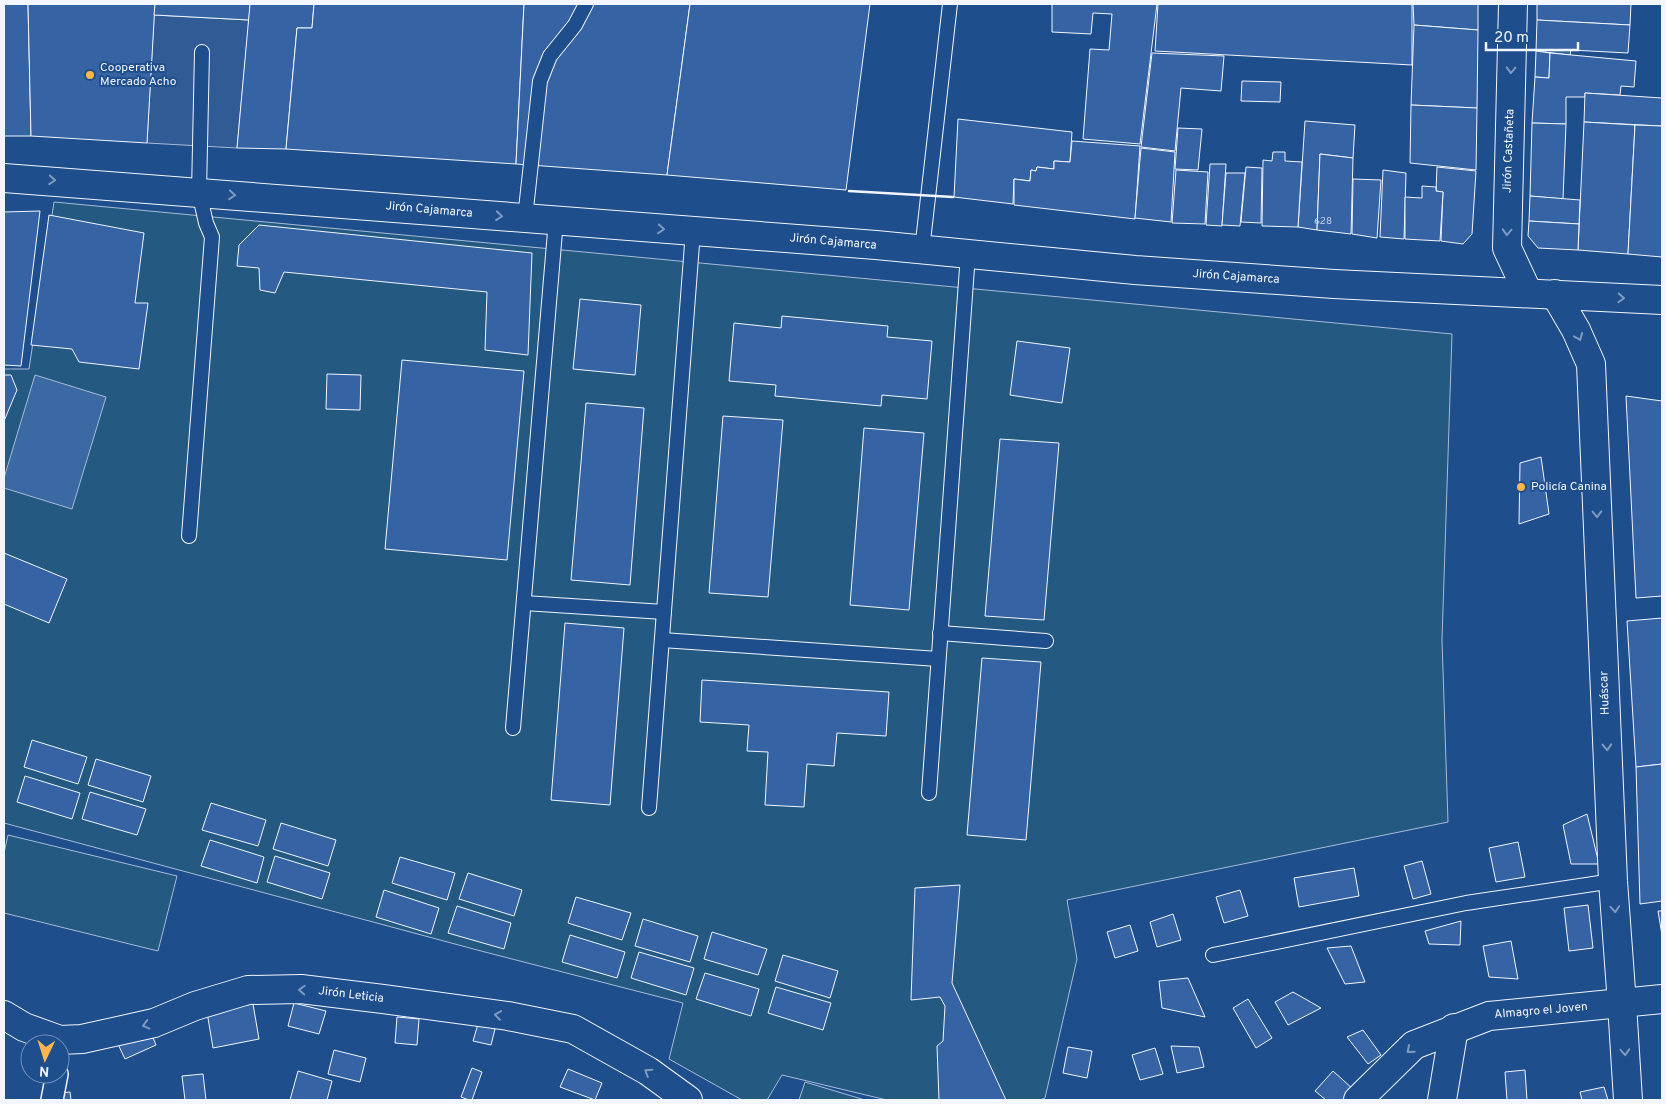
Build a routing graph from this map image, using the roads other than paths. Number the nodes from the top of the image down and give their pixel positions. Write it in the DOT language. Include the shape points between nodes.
graph roads {
  1 [pos="586,4"];
  2 [pos="950,4"];
  3 [pos="1513,4"];
  4 [pos="202,52"];
  5 [pos="4,178"];
  6 [pos="199,192"];
  7 [pos="525,218"];
  8 [pos="556,220"];
  9 [pos="693,231"];
  10 [pos="922,250"];
  11 [pos="968,254"];
  12 [pos="1528,293"];
  13 [pos="1555,294"];
  14 [pos="1662,300"];
  15 [pos="189,536"];
  16 [pos="524,603"];
  17 [pos="664,612"];
  18 [pos="940,633"];
  19 [pos="662,640"];
  20 [pos="1046,641"];
  21 [pos="938,659"];
  22 [pos="514,728"];
  23 [pos="929,792"];
  24 [pos="649,808"];
  25 [pos="1613,881"];
  26 [pos="1213,955"];
  27 [pos="1662,999"];
  28 [pos="1622,1004"];
  29 [pos="4,1015"];
  30 [pos="1454,1028"];
  31 [pos="41,1034"];
  32 [pos="70,1040"];
  33 [pos="55,1084"];
  34 [pos="52,1100"];
  35 [pos="688,1100"];
  36 [pos="1358,1100"];
  37 [pos="1442,1100"];
  38 [pos="1628,1100"];
  1 -- 7 [label="lane" via="575,25 550,56 540,81"];
  2 -- 10 [label="lane"];
  3 -- 12 [label="street, Jirón Castañeta, one-way" via="1506,248"];
  4 -- 6 [label="lane"];
  5 -- 6 [label="street, Jirón Cajamarca, one-way"];
  6 -- 7 [label="street, Jirón Cajamarca, one-way"];
  6 -- 15 [label="lane" via="212,237"];
  7 -- 8 [label="street, Jirón Cajamarca"];
  8 -- 9 [label="street, Jirón Cajamarca, one-way"];
  8 -- 16 [label="lane"];
  9 -- 10 [label="street, Jirón Cajamarca"];
  9 -- 17 [label="lane"];
  10 -- 11 [label="street, Jirón Cajamarca"];
  11 -- 12 [label="street, Jirón Cajamarca" via="1215,276"];
  11 -- 18 [label="lane"];
  12 -- 13 [label="street, Jirón Cajamarca"];
  13 -- 14 [label="street, Jirón Cajamarca, one-way"];
  13 -- 25 [label="street, Huáscar, one-way" via="1576,330 1590,364"];
  16 -- 17 [label="lane"];
  16 -- 22 [label="lane"];
  17 -- 19 [label="lane"];
  18 -- 20 [label="lane"];
  18 -- 21 [label="lane"];
  19 -- 21 [label="lane"];
  19 -- 24 [label="lane"];
  21 -- 23 [label="lane"];
  25 -- 26 [label="lane" via="1466,903"];
  25 -- 28 [label="street, Huáscar, one-way"];
  27 -- 28 [label="street, Almagro el Joven"];
  28 -- 30 [label="street, Almagro el Joven" via="1488,1016"];
  28 -- 38 [label="street, Huáscar, one-way"];
  29 -- 31 [label="street, Jirón Leticia"];
  30 -- 36 [label="street, Almagro el Joven, one-way" via="1414,1045"];
  30 -- 37 [label="street"];
  35 -- 32 [label="street, Jirón Leticia, one-way" via="648,1072 573,1029 508,1016 302,990 248,990 154,1023"];
  33 -- 34 [label="street"];
}
